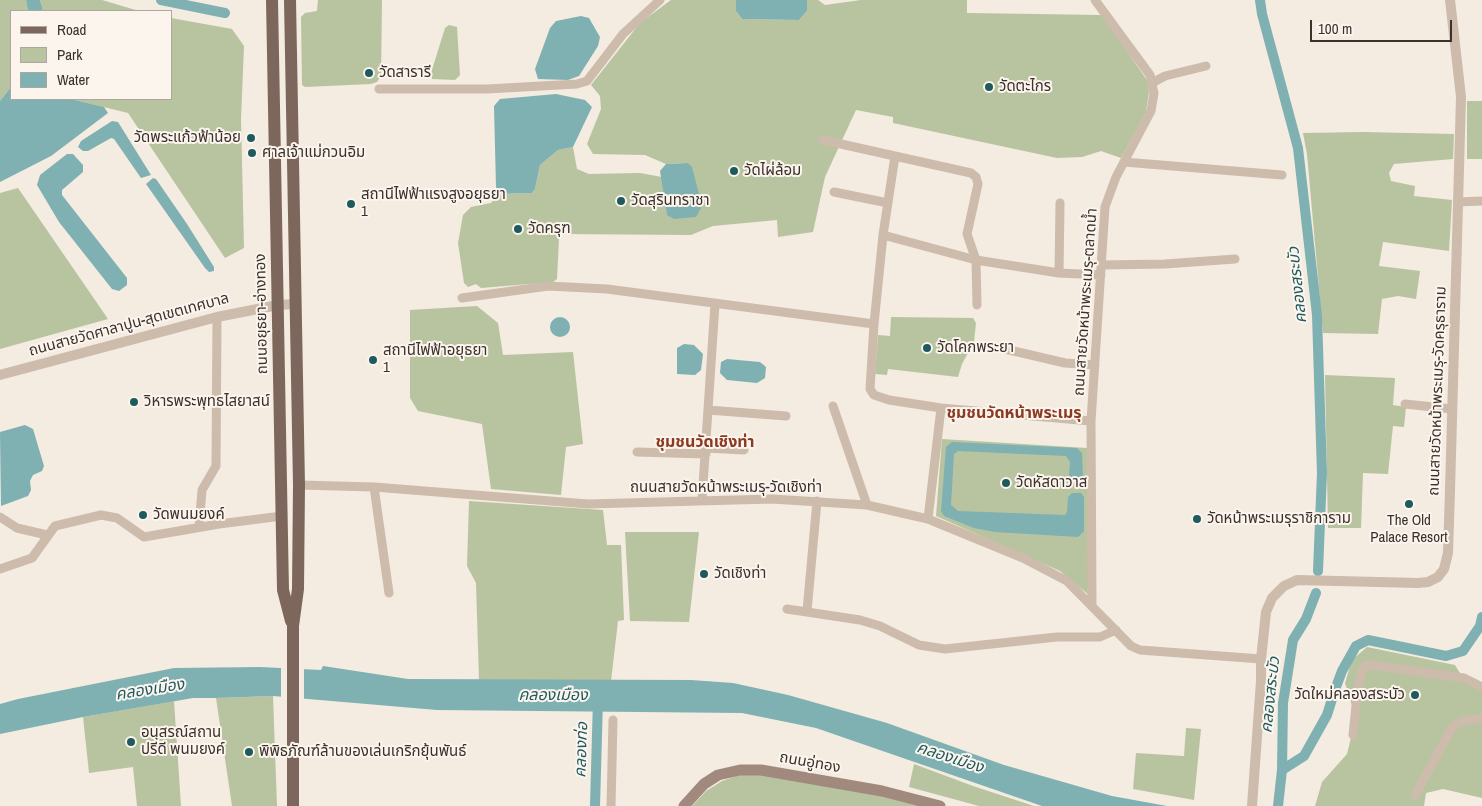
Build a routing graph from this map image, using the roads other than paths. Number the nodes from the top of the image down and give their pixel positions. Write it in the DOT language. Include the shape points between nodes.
graph roads {
  1 [pos="272,0"];
  2 [pos="290,0"];
  3 [pos="660,0"];
  4 [pos="1095,0"];
  5 [pos="1450,0"];
  6 [pos="1206,66"];
  7 [pos="1152,83"];
  8 [pos="379,89"];
  9 [pos="822,140"];
  10 [pos="895,156"];
  11 [pos="1124,162"];
  12 [pos="1282,174"];
  13 [pos="834,192"];
  14 [pos="1482,201"];
  15 [pos="888,202"];
  16 [pos="1458,202"];
  17 [pos="1060,203"];
  18 [pos="883,234"];
  19 [pos="1235,259"];
  20 [pos="976,260"];
  21 [pos="1102,266"];
  22 [pos="1059,273"];
  23 [pos="1101,275"];
  24 [pos="462,298"];
  25 [pos="295,304"];
  26 [pos="715,304"];
  27 [pos="278,305"];
  28 [pos="977,305"];
  29 [pos="216,317"];
  30 [pos="874,324"];
  31 [pos="1005,350"];
  32 [pos="1095,365"];
  33 [pos="0,374"];
  34 [pos="1405,404"];
  35 [pos="833,406"];
  36 [pos="942,408"];
  37 [pos="708,410"];
  38 [pos="1452,410"];
  39 [pos="786,416"];
  40 [pos="1090,421"];
  41 [pos="744,450"];
  42 [pos="706,451"];
  43 [pos="637,452"];
  44 [pos="298,485"];
  45 [pos="374,487"];
  46 [pos="702,500"];
  47 [pos="817,501"];
  48 [pos="867,505"];
  49 [pos="282,516"];
  50 [pos="0,517"];
  51 [pos="928,519"];
  52 [pos="199,527"];
  53 [pos="47,535"];
  54 [pos="0,569"];
  55 [pos="389,593"];
  56 [pos="1092,605"];
  57 [pos="787,608"];
  58 [pos="807,611"];
  59 [pos="293,626"];
  60 [pos="1116,630"];
  61 [pos="1261,658"];
  62 [pos="1482,687"];
  63 [pos="1482,719"];
  64 [pos="613,720"];
  65 [pos="1353,735"];
  66 [pos="1415,796"];
  67 [pos="1252,803"];
  68 [pos="293,806"];
  69 [pos="611,806"];
  70 [pos="684,806"];
  71 [pos="940,806"];
  1 -- 27 [label="main road, ถนนอยุธยา-อ่างทอง"];
  2 -- 25 [label="main road, ถนนอยุธยา-อ่างทอง"];
  3 -- 8 [label="street" via="623,34 587,81 487,89"];
  4 -- 7 [label="street" via="1132,48"];
  5 -- 16 [label="street, ถนนสายวัดหน้าพระเมรุ-วัดครุธาราม" via="1461,97"];
  6 -- 7 [label="street" via="1165,76"];
  7 -- 11 [label="street, ถนนสายวัดหน้าพระเมรุ-ตลาดน้ำ" via="1154,93 1150,111"];
  9 -- 10 [label="street"];
  10 -- 15 [label="street"];
  10 -- 20 [label="street" via="971,173 976,177 978,184 967,229"];
  11 -- 12 [label="street"];
  11 -- 21 [label="street, ถนนสายวัดหน้าพระเมรุ-ตลาดน้ำ" via="1105,208"];
  13 -- 15 [label="street"];
  14 -- 16 [label="street"];
  15 -- 18 [label="street"];
  16 -- 38 [label="street, ถนนสายวัดหน้าพระเมรุ-วัดครุธาราม"];
  17 -- 22 [label="street"];
  18 -- 20 [label="street"];
  18 -- 30 [label="street"];
  19 -- 21 [label="street"];
  20 -- 22 [label="street"];
  20 -- 28 [label="street"];
  21 -- 23 [label="street, ถนนสายวัดหน้าพระเมรุ-ตลาดน้ำ"];
  22 -- 23 [label="street"];
  23 -- 32 [label="street, ถนนสายวัดหน้าพระเมรุ-ตลาดน้ำ"];
  24 -- 26 [label="street" via="548,286"];
  25 -- 27 [label="street, ถนนสายวัดศาลาปูน-สุดเขตเทศบาล"];
  25 -- 44 [label="main road, ถนนอยุธยา-อ่างทอง"];
  26 -- 30 [label="street"];
  26 -- 37 [label="street"];
  27 -- 29 [label="street, ถนนสายวัดศาลาปูน-สุดเขตเทศบาล"];
  27 -- 49 [label="main road, ถนนอยุธยา-อ่างทอง"];
  29 -- 33 [label="street, ถนนสายวัดศาลาปูน-สุดเขตเทศบาล"];
  29 -- 52 [label="street" via="216,466 202,490"];
  30 -- 36 [label="street" via="870,389 874,394 889,400"];
  31 -- 32 [label="street" via="1065,363"];
  32 -- 40 [label="street, ถนนสายวัดหน้าพระเมรุ-ตลาดน้ำ"];
  34 -- 38 [label="street"];
  35 -- 48 [label="street"];
  36 -- 40 [label="street"];
  36 -- 51 [label="street"];
  37 -- 39 [label="street"];
  37 -- 42 [label="street"];
  38 -- 61 [label="street, ถนนสายวัดหน้าพระเมรุ-วัดครุธาราม" via="1448,553 1438,577 1428,582 1297,580 1284,586 1272,598 1266,612"];
  40 -- 56 [label="street, ถนนสายวัดหน้าพระเมรุ-ตลาดน้ำ"];
  41 -- 42 [label="street"];
  42 -- 43 [label="street"];
  42 -- 46 [label="street"];
  44 -- 45 [label="street, ถนนสายวัดหน้าพระเมรุ-วัดเชิงท่า"];
  44 -- 59 [label="main road, ถนนอยุธยา-อ่างทอง" via="298,589"];
  45 -- 46 [label="street, ถนนสายวัดหน้าพระเมรุ-วัดเชิงท่า" via="588,504"];
  45 -- 55 [label="street"];
  46 -- 47 [label="street, ถนนสายวัดหน้าพระเมรุ-วัดเชิงท่า"];
  47 -- 48 [label="street, ถนนสายวัดหน้าพระเมรุ-วัดเชิงท่า"];
  47 -- 58 [label="street"];
  48 -- 51 [label="street, ถนนสายวัดหน้าพระเมรุ-วัดเชิงท่า"];
  49 -- 52 [label="street"];
  49 -- 59 [label="main road, ถนนอยุธยา-อ่างทอง" via="283,590"];
  50 -- 53 [label="street" via="17,528"];
  51 -- 56 [label="street, ถนนสายวัดหน้าพระเมรุ-วัดเชิงท่า" via="1023,558 1067,581"];
  52 -- 53 [label="street" via="144,536 117,518 101,515 55,526"];
  53 -- 54 [label="street" via="32,558"];
  56 -- 60 [label="street, ถนนสายวัดหน้าพระเมรุ-วัดเชิงท่า"];
  57 -- 58 [label="street"];
  58 -- 60 [label="street" via="860,620 919,645 946,649 1057,637 1100,637"];
  59 -- 68 [label="main road, ถนนอยุธยา-อ่างทอง"];
  60 -- 61 [label="street, ถนนสายวัดหน้าพระเมรุ-วัดเชิงท่า" via="1131,646 1140,650"];
  61 -- 67 [label="street, ถนนสายวัดหน้าพระเมรุ-วัดครุธาราม"];
  62 -- 65 [label="street" via="1464,678 1366,666 1362,670 1357,696"];
  63 -- 66 [label="street" via="1465,720 1453,726"];
  64 -- 69 [label="street"];
  70 -- 71 [label="main road, ถนนอู่ทอง" via="704,784 718,775 747,770 882,791"];
}
